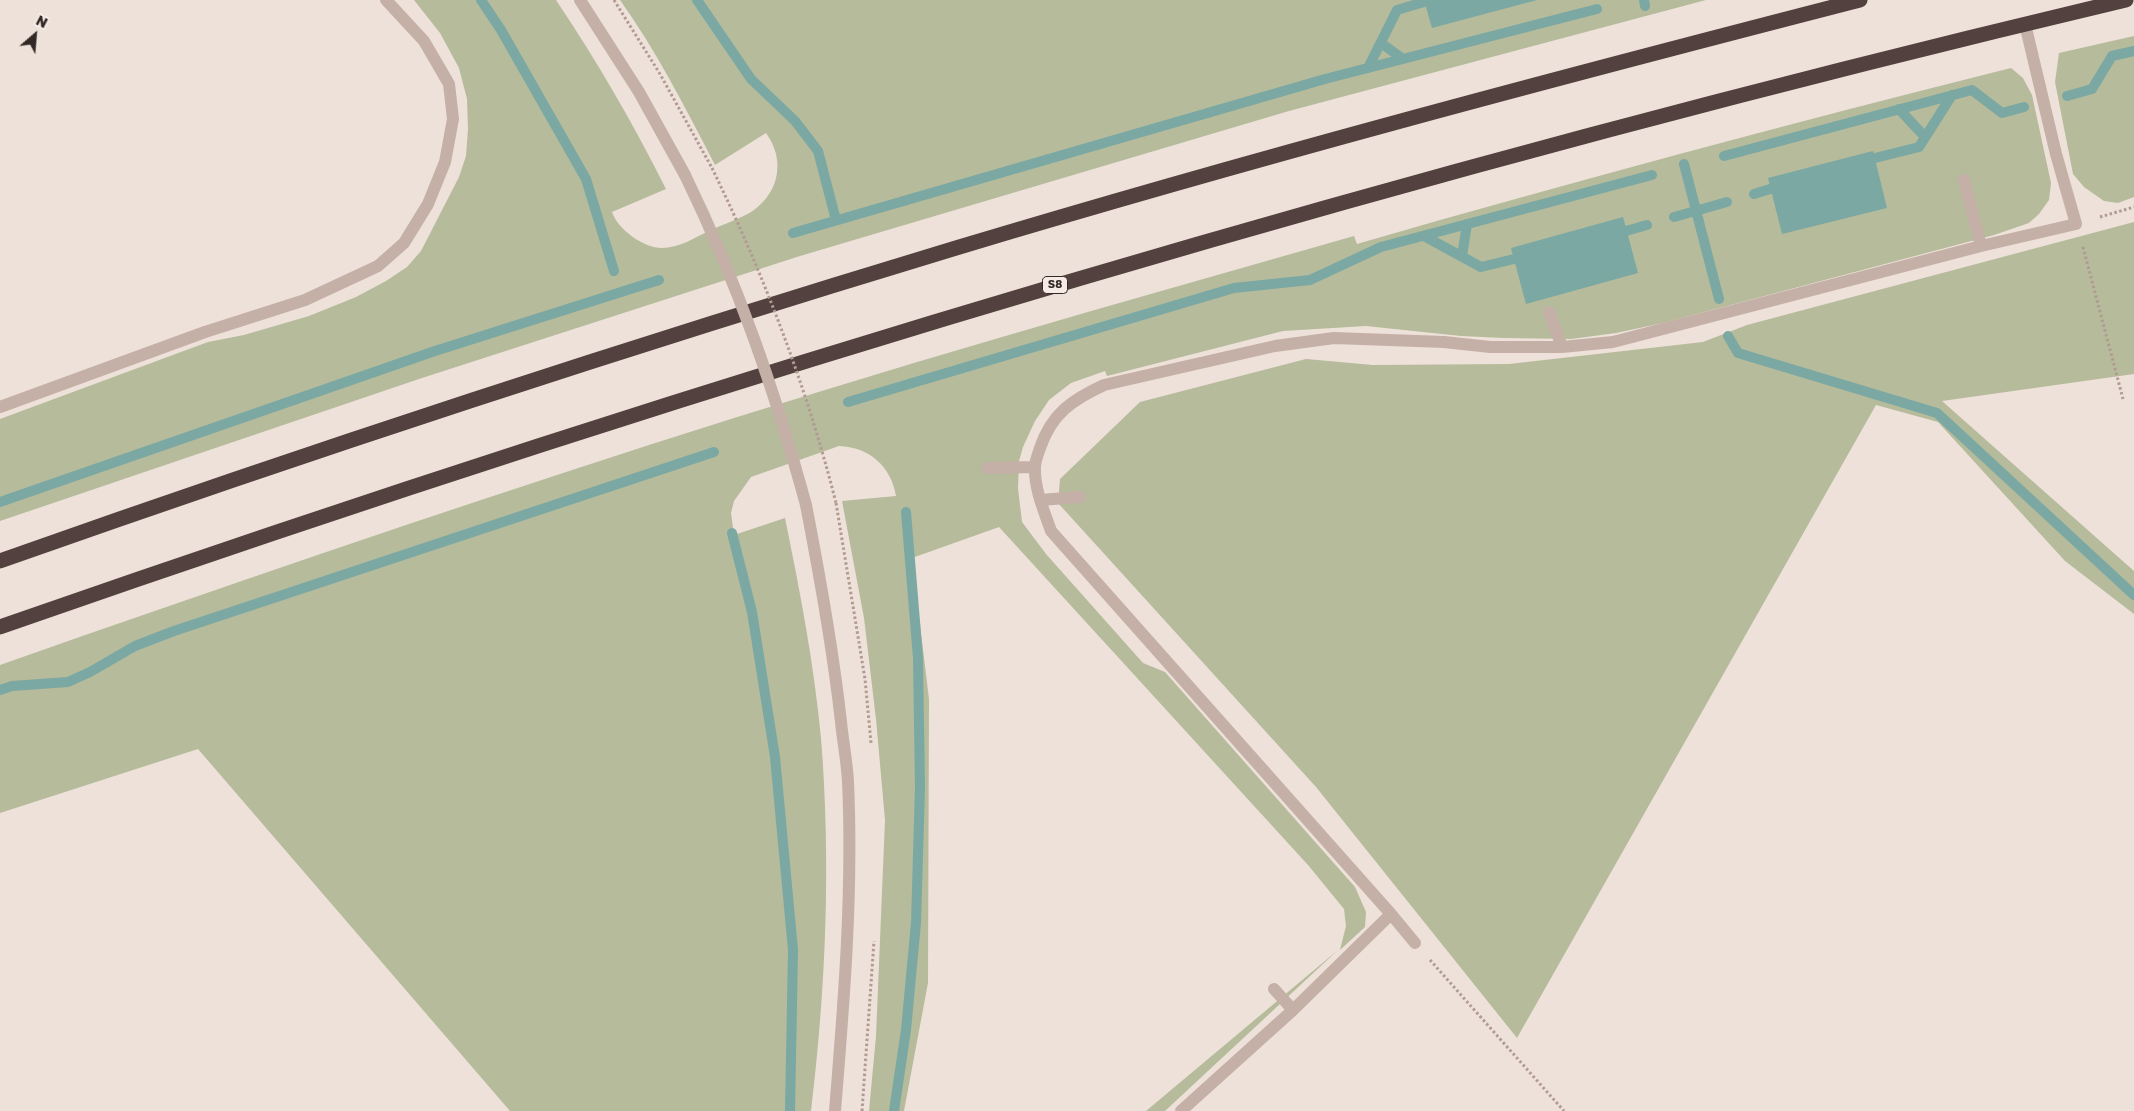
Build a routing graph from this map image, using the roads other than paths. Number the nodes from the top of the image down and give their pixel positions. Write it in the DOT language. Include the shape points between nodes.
graph roads {
  1 [pos="386,0"];
  2 [pos="580,0"];
  3 [pos="1860,0"];
  4 [pos="2126,0"];
  5 [pos="2025,24"];
  6 [pos="1964,180"];
  7 [pos="1981,246"];
  8 [pos="1549,312"];
  9 [pos="1562,347"];
  10 [pos="0,407"];
  11 [pos="1035,467"];
  12 [pos="988,468"];
  13 [pos="1080,497"];
  14 [pos="1040,500"];
  15 [pos="0,561"];
  16 [pos="0,627"];
  17 [pos="1391,914"];
  18 [pos="1415,943"];
  19 [pos="1274,989"];
  20 [pos="1293,1010"];
  21 [pos="835,1111"];
  22 [pos="1181,1111"];
  1 -- 10 [label="street" via="424,41 449,84 452,119 445,162 428,204 404,243 378,266 305,300 205,332"];
  2 -- 21 [label="street, bridge" via="639,92 716,239 763,359 806,505 827,613 848,780 848,959"];
  3 -- 15 [label="highway" via="1524,87 958,248 422,416"];
  4 -- 5 [label="highway, S8"];
  5 -- 7 [label="street" via="2076,224"];
  5 -- 16 [label="highway, S8" via="1780,84 1548,146 998,302 403,489"];
  6 -- 7 [label="street"];
  7 -- 9 [label="street" via="1613,342"];
  8 -- 9 [label="street"];
  9 -- 11 [label="street" via="1490,347 1334,338 1266,348 1104,385 1087,393 1057,415 1045,433"];
  11 -- 12 [label="street"];
  11 -- 14 [label="street"];
  13 -- 14 [label="street"];
  14 -- 17 [label="street" via="1051,531"];
  17 -- 18 [label="street"];
  17 -- 20 [label="street"];
  19 -- 20 [label="street"];
  20 -- 22 [label="street"];
}
